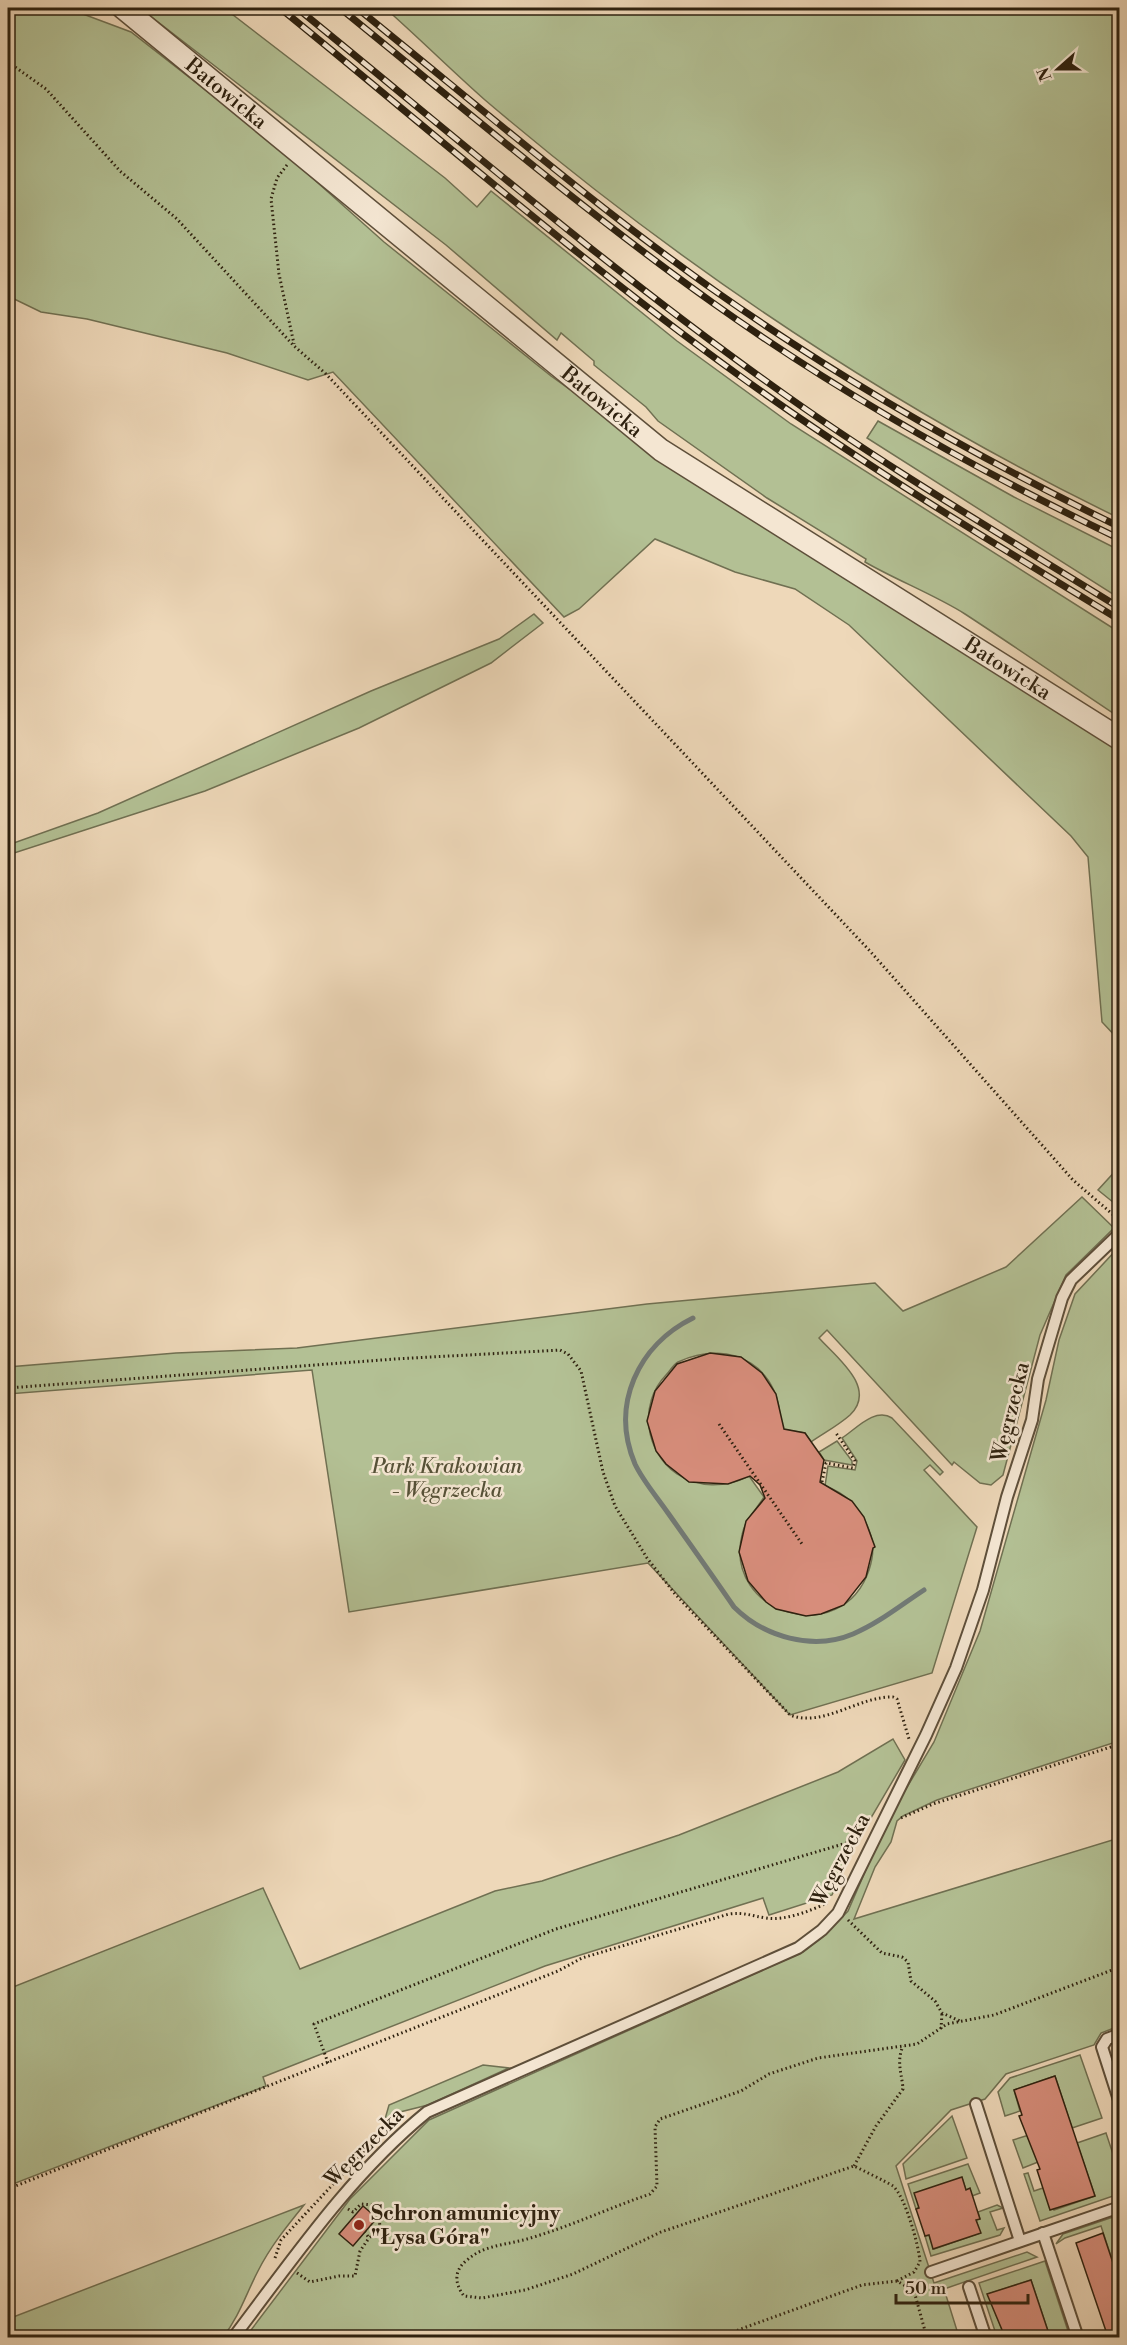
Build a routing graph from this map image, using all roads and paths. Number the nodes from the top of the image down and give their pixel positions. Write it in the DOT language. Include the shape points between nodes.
graph roads {
  1 [pos="123,8"];
  2 [pos="8,62"];
  3 [pos="298,150"];
  4 [pos="294,346"];
  5 [pos="1119,739"];
  6 [pos="1119,1220"];
  7 [pos="1119,1233"];
  8 [pos="8,1388"];
  9 [pos="719,1424"];
  10 [pos="836,1433"];
  11 [pos="822,1482"];
  12 [pos="802,1544"];
  13 [pos="1119,1744"];
  14 [pos="921,1747"];
  15 [pos="885,1816"];
  16 [pos="874,1837"];
  17 [pos="847,1893"];
  18 [pos="840,1910"];
  19 [pos="1119,1967"];
  20 [pos="942,2013"];
  21 [pos="960,2020"];
  22 [pos="941,2029"];
  23 [pos="1119,2034"];
  24 [pos="904,2045"];
  25 [pos="328,2063"];
  26 [pos="1119,2103"];
  27 [pos="976,2104"];
  28 [pos="854,2166"];
  29 [pos="8,2189"];
  30 [pos="337,2201"];
  31 [pos="1119,2207"];
  32 [pos="365,2232"];
  33 [pos="1042,2234"];
  34 [pos="369,2238"];
  35 [pos="1020,2241"];
  36 [pos="289,2266"];
  37 [pos="931,2272"];
  38 [pos="897,2281"];
  39 [pos="969,2287"];
  40 [pos="233,2337"];
  41 [pos="716,2337"];
  42 [pos="927,2337"];
  43 [pos="986,2337"];
  44 [pos="1078,2337"];
  1 -- 3 [label="street, Batowicka"];
  2 -- 4 [label="path" via="46,89 120,171 177,219"];
  3 -- 4 [label="path" via="277,178 271,199 279,274"];
  3 -- 5 [label="street, Batowicka" via="661,450"];
  4 -- 6 [label="path" via="325,373 869,950 1073,1180"];
  7 -- 14 [label="lane, Węgrzecka" via="1071,1280 1062,1298 983,1590 956,1668"];
  8 -- 14 [label="path" via="560,1350 575,1361 583,1377 603,1472 615,1506 675,1594 790,1715 810,1718 893,1696 910,1740"];
  9 -- 12 [label="path"];
  10 -- 11 [label="path" via="855,1461 853,1468 826,1463"];
  13 -- 15 [label="path" via="933,1804 903,1818"];
  14 -- 15 [label="lane, Węgrzecka"];
  15 -- 16 [label="lane, Węgrzecka"];
  16 -- 17 [label="lane, Węgrzecka"];
  16 -- 25 [label="path" via="852,1840 556,1929 314,2024"];
  17 -- 18 [label="lane, Węgrzecka"];
  17 -- 25 [label="path" via="786,1917 729,1914 582,1958"];
  18 -- 20 [label="path" via="882,1953 908,1962 911,1981 935,2001"];
  18 -- 30 [label="lane, Węgrzecka" via="798,1948 427,2112"];
  19 -- 21 [label="path" via="994,2015"];
  20 -- 21 [label="path"];
  20 -- 22 [label="path"];
  21 -- 22 [label="path"];
  22 -- 24 [label="path" via="917,2044"];
  23 -- 26 [label="lane" via="1107,2039 1102,2047"];
  24 -- 28 [label="path" via="899,2054 903,2089"];
  24 -- 28 [label="path" via="818,2058 770,2074 741,2091 660,2119 655,2127 657,2186 650,2194 527,2239 481,2250 464,2262 455,2278 456,2286 464,2296 482,2298 525,2290 573,2274 661,2232"];
  25 -- 29 [label="path"];
  27 -- 35 [label="lane"];
  28 -- 38 [label="path" via="892,2185 909,2220 920,2262 915,2272"];
  30 -- 34 [label="path" via="353,2212 361,2204 373,2205 379,2212 380,2230"];
  30 -- 36 [label="lane, Węgrzecka"];
  31 -- 33 [label="lane"];
  32 -- 34 [label="path"];
  33 -- 35 [label="lane"];
  33 -- 44 [label="lane"];
  34 -- 36 [label="path" via="360,2251 355,2276 310,2283"];
  35 -- 37 [label="lane"];
  36 -- 40 [label="lane, Węgrzecka"];
  38 -- 41 [label="path" via="862,2285"];
  38 -- 42 [label="path" via="914,2290"];
  39 -- 43 [label="lane"];
}
